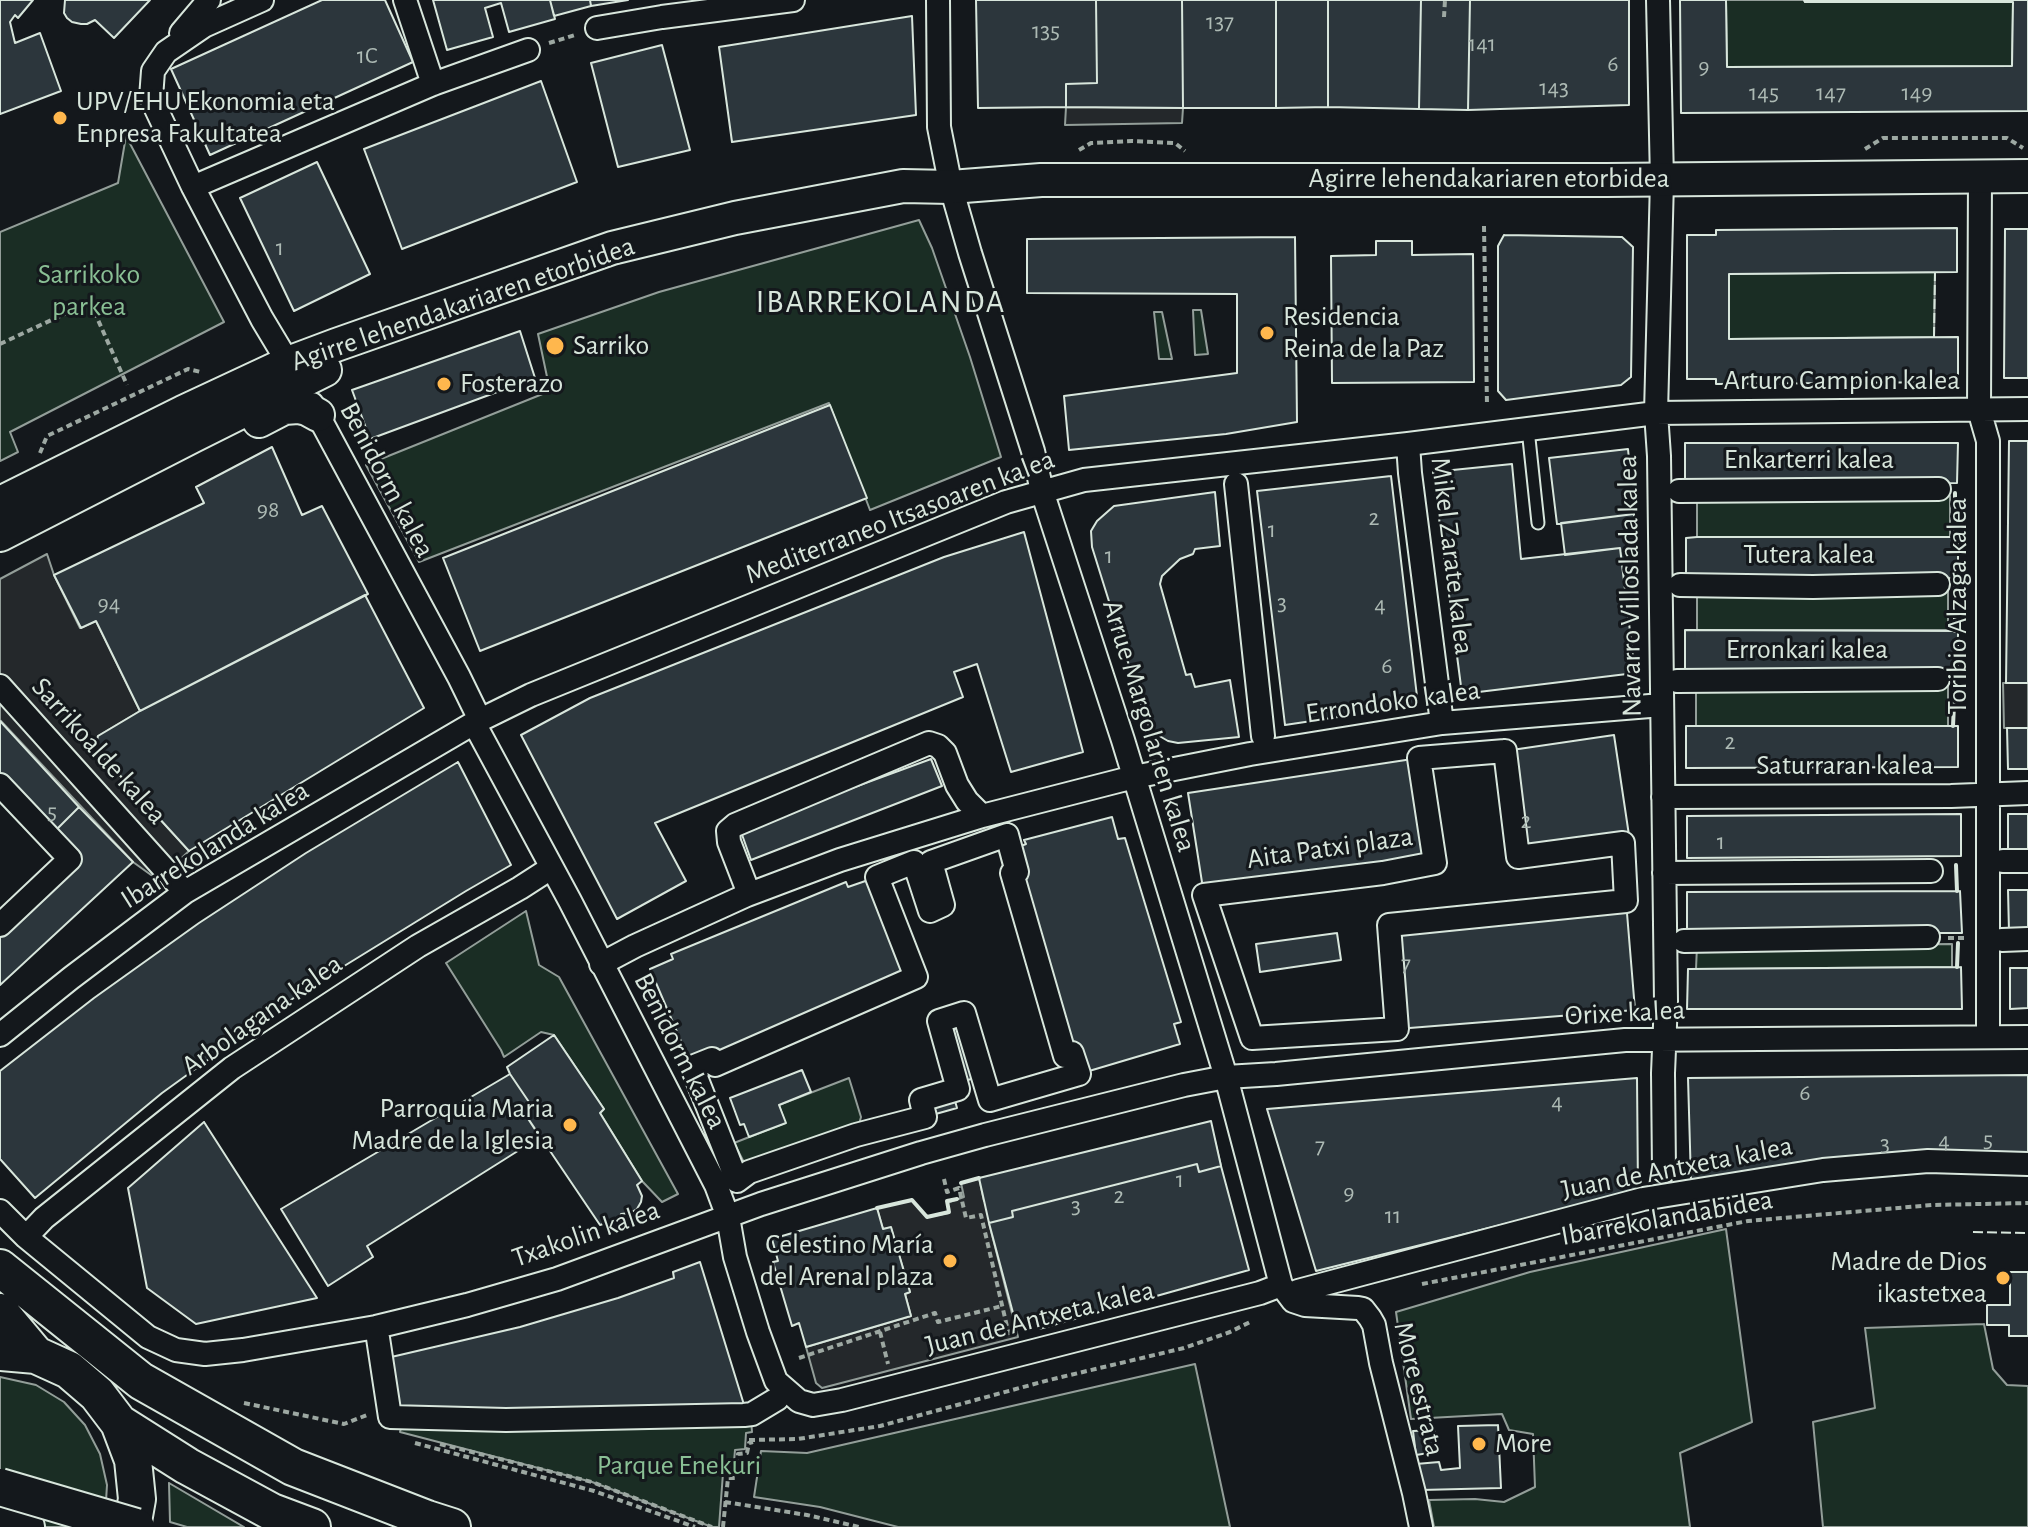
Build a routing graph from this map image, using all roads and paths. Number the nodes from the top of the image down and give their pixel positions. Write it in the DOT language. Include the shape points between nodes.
graph roads {
  1 [pos="209,0"];
  2 [pos="262,0"];
  3 [pos="405,0"];
  4 [pos="793,0"];
  5 [pos="937,0"];
  6 [pos="1445,0"];
  7 [pos="1658,0"];
  8 [pos="1444,17"];
  9 [pos="590,30"];
  10 [pos="556,41"];
  11 [pos="528,50"];
  12 [pos="166,52"];
  13 [pos="433,84"];
  14 [pos="1864,150"];
  15 [pos="1186,151"];
  16 [pos="2028,151"];
  17 [pos="1070,156"];
  18 [pos="2028,176"];
  19 [pos="1980,177"];
  20 [pos="1662,180"];
  21 [pos="193,187"];
  22 [pos="951,187"];
  23 [pos="1484,226"];
  24 [pos="0,344"];
  25 [pos="294,373"];
  26 [pos="213,374"];
  27 [pos="127,385"];
  28 [pos="1487,405"];
  29 [pos="2028,409"];
  30 [pos="1979,410"];
  31 [pos="1656,413"];
  32 [pos="318,415"];
  33 [pos="363,419"];
  34 [pos="355,422"];
  35 [pos="1528,429"];
  36 [pos="193,436"];
  37 [pos="1408,444"];
  38 [pos="37,460"];
  39 [pos="1236,484"];
  40 [pos="1939,489"];
  41 [pos="1042,491"];
  42 [pos="1679,491"];
  43 [pos="0,503"];
  44 [pos="1538,523"];
  45 [pos="0,535"];
  46 [pos="1938,584"];
  47 [pos="1680,585"];
  48 [pos="1938,679"];
  49 [pos="1677,681"];
  50 [pos="0,686"];
  51 [pos="1662,705"];
  52 [pos="477,722"];
  53 [pos="1442,723"];
  54 [pos="1263,736"];
  55 [pos="1134,777"];
  56 [pos="0,785"];
  57 [pos="2028,793"];
  58 [pos="1988,795"];
  59 [pos="1663,797"];
  60 [pos="982,816"];
  61 [pos="2003,861"];
  62 [pos="2028,861"];
  63 [pos="914,862"];
  64 [pos="551,868"];
  65 [pos="1931,871"];
  66 [pos="1664,873"];
  67 [pos="185,892"];
  68 [pos="747,895"];
  69 [pos="0,925"];
  70 [pos="1928,937"];
  71 [pos="2028,939"];
  72 [pos="2002,940"];
  73 [pos="1684,941"];
  74 [pos="601,964"];
  75 [pos="1397,1029"];
  76 [pos="0,1035"];
  77 [pos="1988,1036"];
  78 [pos="2028,1037"];
  79 [pos="1665,1040"];
  80 [pos="1226,1077"];
  81 [pos="2028,1164"];
  82 [pos="1664,1171"];
  83 [pos="944,1179"];
  84 [pos="2028,1203"];
  85 [pos="0,1211"];
  86 [pos="728,1217"];
  87 [pos="26,1237"];
  88 [pos="0,1268"];
  89 [pos="1420,1285"];
  90 [pos="1290,1288"];
  91 [pos="1002,1306"];
  92 [pos="0,1312"];
  93 [pos="880,1332"];
  94 [pos="378,1338"];
  95 [pos="1010,1339"];
  96 [pos="0,1352"];
  97 [pos="36,1355"];
  98 [pos="799,1358"];
  99 [pos="890,1370"];
  100 [pos="777,1399"];
  101 [pos="242,1402"];
  102 [pos="813,1405"];
  103 [pos="752,1414"];
  104 [pos="367,1415"];
  105 [pos="119,1423"];
  106 [pos="410,1435"];
  107 [pos="404,1440"];
  108 [pos="0,1487"];
  109 [pos="725,1502"];
  110 [pos="0,1519"];
  111 [pos="26,1527"];
  112 [pos="134,1527"];
  113 [pos="312,1527"];
  114 [pos="452,1527"];
  115 [pos="695,1527"];
  116 [pos="712,1527"];
  117 [pos="723,1527"];
  118 [pos="859,1527"];
  119 [pos="1421,1527"];
  1 -- 12 [label="street"];
  2 -- 12 [label="street" via="204,26"];
  3 -- 13 [label="street"];
  4 -- 9 [label="street"];
  5 -- 22 [label="street, Arrue Margolarien kalea" via="939,127"];
  6 -- 8 [label="path"];
  7 -- 20 [label="street, Navarro Villoslada kalea"];
  9 -- 10 [label="path"];
  11 -- 13 [label="street"];
  12 -- 21 [label="street, Benidorm kalea" via="153,71 151,98"];
  13 -- 21 [label="street"];
  14 -- 16 [label="path" via="1883,138 2007,138"];
  15 -- 17 [label="path" via="1175,143 1118,141 1091,143"];
  18 -- 19 [label="main road, Agirre lehendakariaren etorbidea"];
  19 -- 20 [label="main road, Agirre lehendakariaren etorbidea"];
  19 -- 30 [label="street, Toribio Alzaga kalea"];
  20 -- 22 [label="main road, Agirre lehendakariaren etorbidea" via="1041,180"];
  20 -- 31 [label="street, Navarro Villoslada kalea"];
  21 -- 25 [label="street, Benidorm kalea"];
  22 -- 25 [label="main road, Agirre lehendakariaren etorbidea" via="903,186 612,248"];
  22 -- 41 [label="street, Arrue Margolarien kalea"];
  23 -- 28 [label="path"];
  24 -- 27 [label="path" via="90,302"];
  25 -- 32 [label="street, Benidorm kalea"];
  25 -- 36 [label="main road, Agirre lehendakariaren etorbidea"];
  25 -- 43 [label="main road, Agirre lehendakariaren etorbidea" via="183,412"];
  26 -- 38 [label="path" via="188,369 47,436"];
  29 -- 30 [label="street, Arturo Campion kalea"];
  30 -- 31 [label="street, Arturo Campion kalea"];
  30 -- 58 [label="street, Toribio Alzaga kalea" via="1988,441"];
  31 -- 35 [label="street, Mediterraneo Itsasoaren kalea"];
  31 -- 51 [label="street, Navarro Villoslada kalea"];
  32 -- 36 [label="main road, Agirre lehendakariaren etorbidea" via="284,408 216,440"];
  32 -- 52 [label="street, Benidorm kalea" via="459,677"];
  33 -- 34 [label="path"];
  35 -- 37 [label="street, Mediterraneo Itsasoaren kalea"];
  35 -- 44 [label="lane"];
  36 -- 45 [label="main road, Agirre lehendakariaren etorbidea"];
  37 -- 41 [label="street, Mediterraneo Itsasoaren kalea" via="1084,480"];
  37 -- 53 [label="street, Mikel Zarate kalea"];
  39 -- 54 [label="street"];
  40 -- 42 [label="street, Enkarterri kalea"];
  41 -- 52 [label="street, Mediterraneo Itsasoaren kalea" via="531,695"];
  41 -- 55 [label="street, Arrue Margolarien kalea"];
  46 -- 47 [label="street, Tutera kalea"];
  48 -- 49 [label="street, Erronkari kalea"];
  50 -- 67 [label="street, Sarrikoalde kalea"];
  51 -- 53 [label="street, Errondoko kalea"];
  51 -- 59 [label="street, Navarro Villoslada kalea"];
  52 -- 64 [label="street, Benidorm kalea"];
  52 -- 67 [label="street, Ibarrekolanda kalea"];
  53 -- 55 [label="street, Errondoko kalea"];
  55 -- 60 [label="street, Errondoko kalea"];
  55 -- 80 [label="street, Arrue Margolarien kalea"];
  56 -- 69 [label="street" via="70,859"];
  57 -- 58 [label="street, Saturraran kalea"];
  58 -- 59 [label="street, Saturraran kalea"];
  58 -- 77 [label="street, Toribio Alzaga kalea"];
  59 -- 66 [label="street, Navarro Villoslada kalea"];
  60 -- 68 [label="street, Errondoko kalea"];
  60 -- 68 [label="street" via="957,785 945,753 929,743 735,825 728,831 729,842"];
  61 -- 62 [label="street"];
  63 -- 63 [label="street" via="877,877 916,977 715,1065 712,1059 692,1067 737,1181 749,1172 856,1135 925,1117 921,1100 958,1089 939,1021 964,1013 990,1100 1079,1074 1072,1053 1065,1056 1012,873 1017,872 1007,835 931,862 943,905 930,911"];
  64 -- 74 [label="street, Benidorm kalea"];
  64 -- 87 [label="street, Arbolagana kalea" via="418,946 232,1068"];
  65 -- 66 [label="street"];
  66 -- 79 [label="street, Navarro Villoslada kalea"];
  67 -- 76 [label="street, Ibarrekolanda kalea"];
  68 -- 74 [label="street, Errondoko kalea"];
  70 -- 73 [label="street"];
  71 -- 72 [label="street"];
  74 -- 86 [label="street, Benidorm kalea"];
  75 -- 75 [label="street, Aita Patxi plaza" via="1252,1038 1204,895 1435,863 1419,758 1505,751 1518,857 1623,843 1626,901 1389,925"];
  77 -- 78 [label="street, Orixe kalea"];
  77 -- 79 [label="street, Orixe kalea"];
  79 -- 80 [label="street, Orixe kalea"];
  79 -- 82 [label="street, Navarro Villoslada kalea"];
  80 -- 86 [label="street, Txakolin kalea" via="959,1142"];
  80 -- 90 [label="street, Arrue Margolarien kalea"];
  81 -- 90 [label="street, Juan de Antxeta kalea" via="1913,1163 1823,1170 1643,1199"];
  83 -- 91 [label="path" via="947,1192 959,1188 966,1218 984,1214"];
  84 -- 89 [label="path, Ibarrekolandabidea" via="1932,1205 1748,1221"];
  85 -- 87 [label="street, Txakolin kalea"];
  86 -- 87 [label="street, Txakolin kalea" via="557,1279 467,1305 376,1327 205,1354 176,1350 148,1337"];
  86 -- 102 [label="street, Benidorm kalea" via="735,1257 776,1381 799,1401"];
  88 -- 114 [label="main road" via="141,1381 293,1467"];
  90 -- 102 [label="street, Juan de Antxeta kalea"];
  90 -- 119 [label="street, More estrata" via="1287,1295 1293,1301 1363,1309 1374,1325"];
  91 -- 93 [label="path" via="938,1322 935,1313"];
  91 -- 95 [label="path"];
  92 -- 97 [label="main road"];
  93 -- 98 [label="path"];
  93 -- 99 [label="path"];
  94 -- 103 [label="street" via="390,1417"];
  96 -- 97 [label="main road"];
  97 -- 105 [label="main road" via="69,1370"];
  100 -- 103 [label="street"];
  101 -- 104 [label="path" via="344,1424"];
  103 -- 109 [label="path" via="758,1440 749,1443 747,1453 738,1454 736,1478 728,1478"];
  105 -- 112 [label="main road" via="133,1460"];
  105 -- 113 [label="main road" via="272,1512"];
  106 -- 116 [label="path" via="592,1482"];
  107 -- 115 [label="path" via="594,1491"];
  108 -- 112 [label="main road, bridge"];
  109 -- 117 [label="path"];
  109 -- 118 [label="path"];
  110 -- 111 [label="main road"];
}
